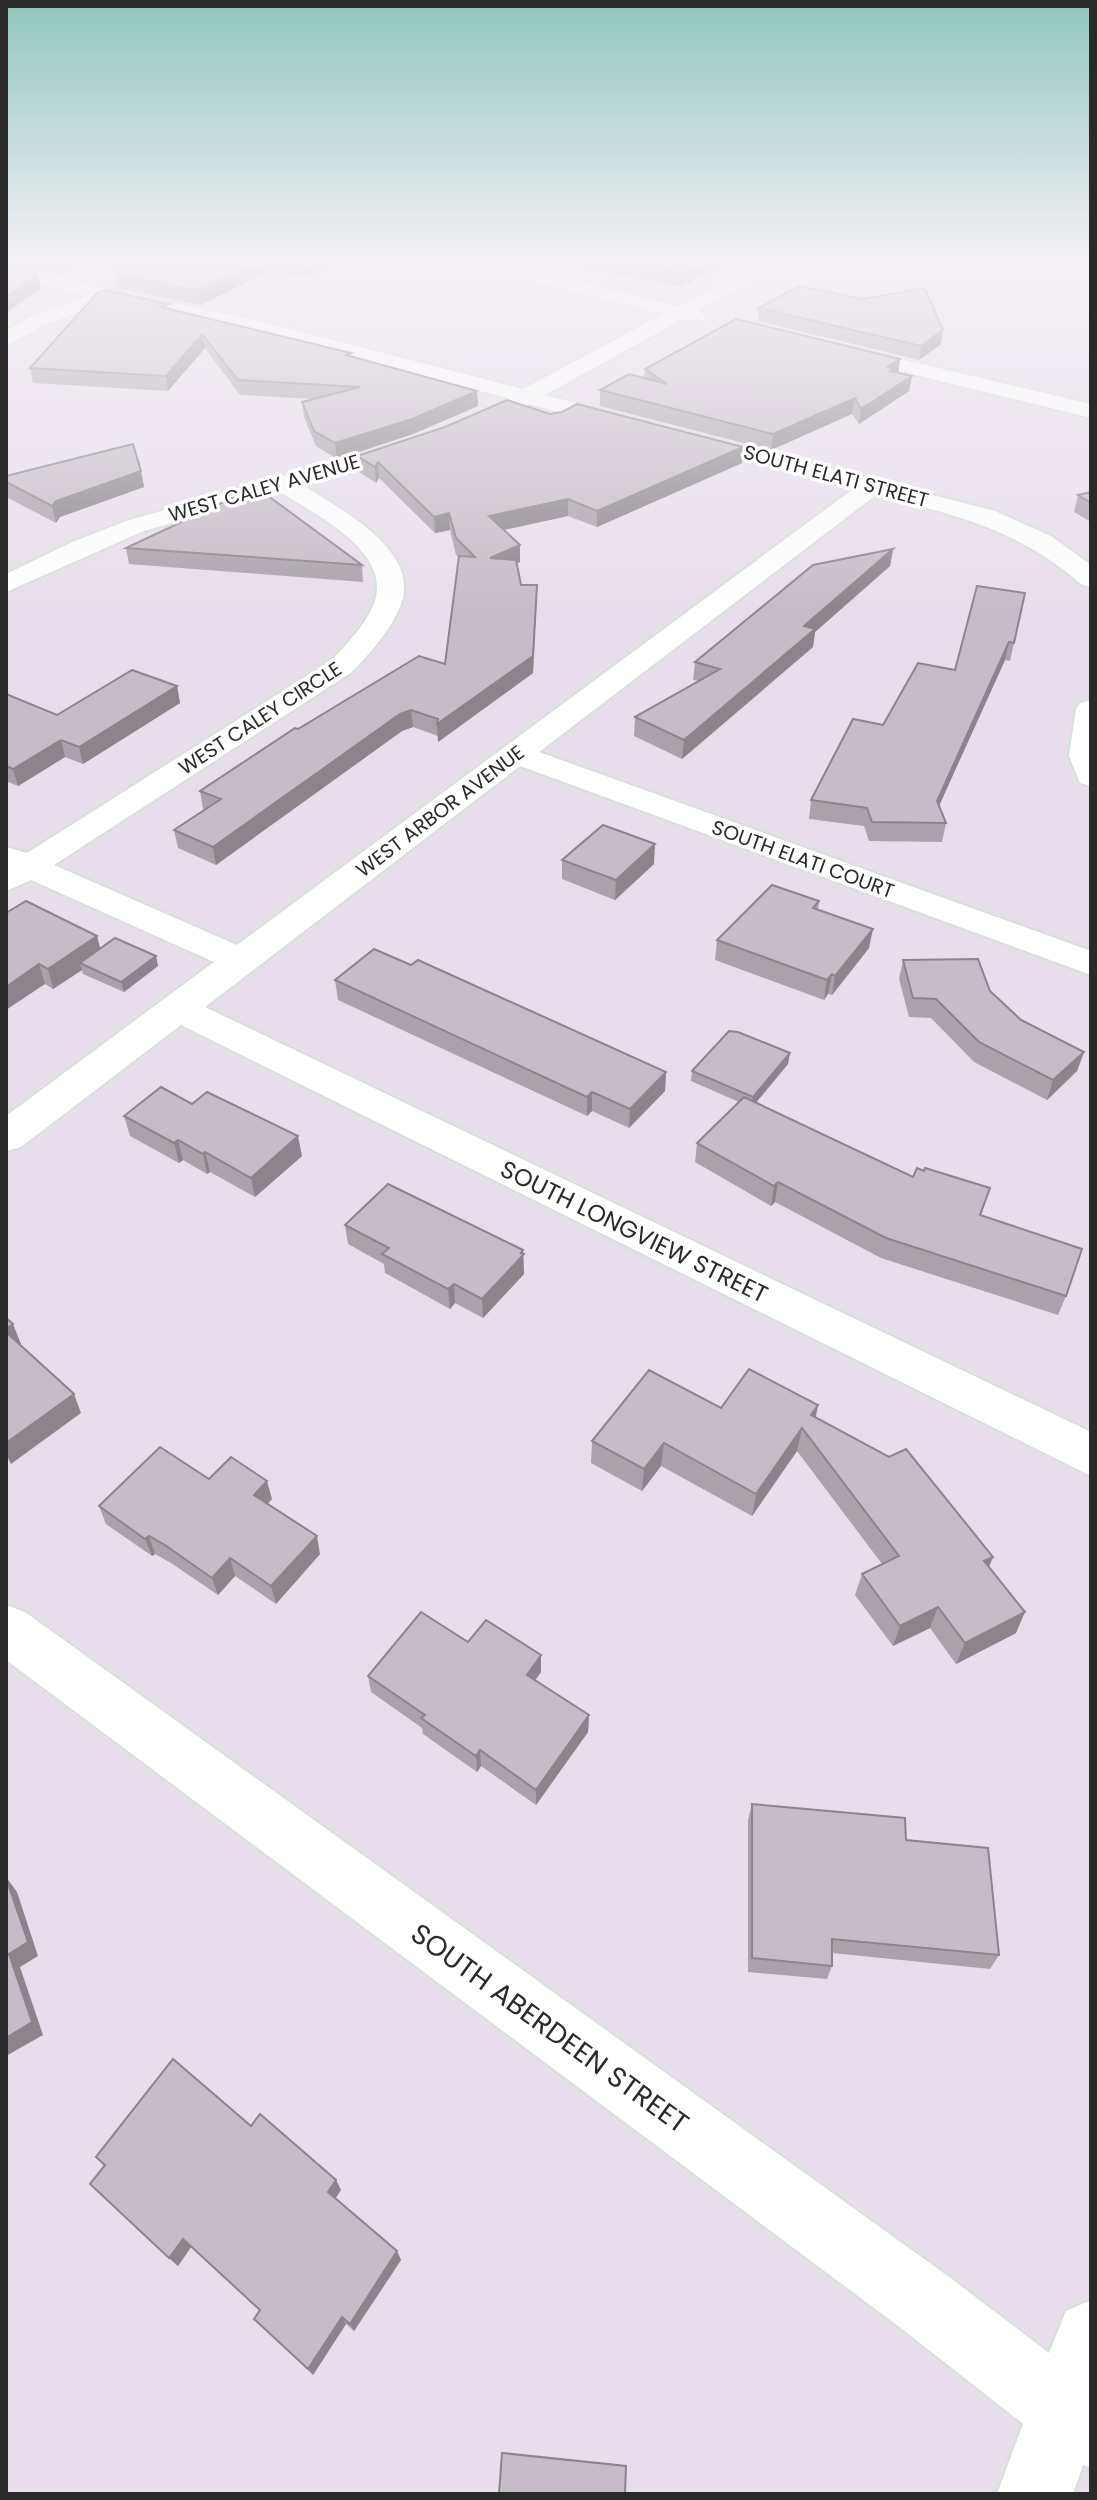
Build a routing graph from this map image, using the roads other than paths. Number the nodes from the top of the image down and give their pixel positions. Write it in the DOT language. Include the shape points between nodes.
graph roads {
  1 [pos="453,377"];
  2 [pos="559,377"];
  3 [pos="949,377"];
  4 [pos="524,395"];
  5 [pos="1091,411"];
  6 [pos="496,413"];
  7 [pos="433,439"];
  8 [pos="283,483"];
  9 [pos="874,485"];
  10 [pos="6,552"];
  11 [pos="43,566"];
  12 [pos="1091,579"];
  13 [pos="6,584"];
  14 [pos="1091,709"];
  15 [pos="516,754"];
  16 [pos="1091,776"];
  17 [pos="14,868"];
  18 [pos="240,960"];
  19 [pos="1091,964"];
  20 [pos="177,1008"];
  21 [pos="6,1137"];
  22 [pos="1091,1455"];
  23 [pos="6,1629"];
  24 [pos="1091,2336"];
  25 [pos="1077,2421"];
  26 [pos="1035,2494"];
  1 -- 4 [label="street, SOUTH ELATI STREET"];
  2 -- 4 [label="street"];
  3 -- 5 [label="street"];
  4 -- 6 [label="street"];
  4 -- 9 [label="street, SOUTH ELATI STREET"];
  7 -- 8 [label="street, WEST CALEY AVENUE"];
  8 -- 11 [label="street, WEST CALEY AVENUE" via="135,526"];
  8 -- 17 [label="street, WEST CALEY CIRCLE" via="358,530 383,559 390,601 375,632 342,666"];
  9 -- 12 [label="street, SOUTH ELATI STREET" via="1022,528"];
  9 -- 15 [label="street, WEST ARBOR AVENUE"];
  10 -- 11 [label="street"];
  11 -- 13 [label="street, WEST CALEY AVENUE"];
  14 -- 16 [label="street" via="1085,756"];
  15 -- 18 [label="street, WEST ARBOR AVENUE"];
  15 -- 19 [label="street, SOUTH ELATI COURT"];
  17 -- 18 [label="street"];
  18 -- 20 [label="street, WEST ARBOR AVENUE"];
  20 -- 21 [label="street, WEST ARBOR AVENUE"];
  20 -- 22 [label="street, SOUTH LONGVIEW STREET"];
  23 -- 25 [label="street, SOUTH ABERDEEN STREET" via="927,2304"];
  24 -- 25 [label="street"];
  25 -- 26 [label="street"];
}
